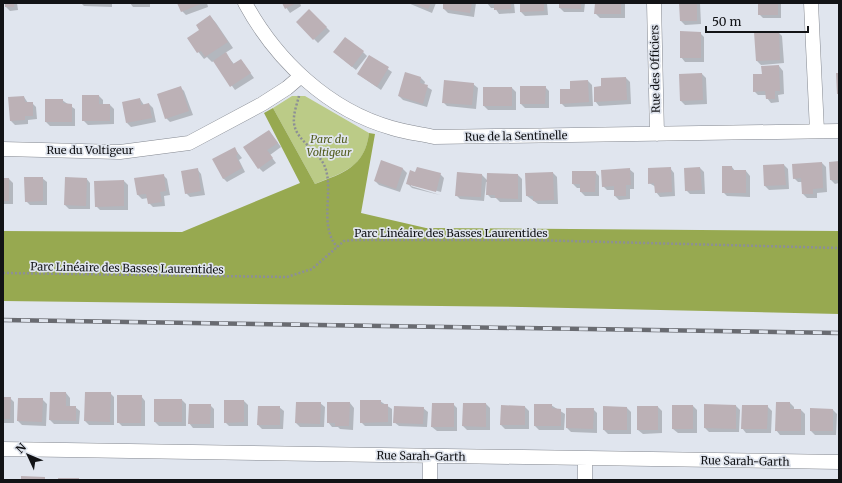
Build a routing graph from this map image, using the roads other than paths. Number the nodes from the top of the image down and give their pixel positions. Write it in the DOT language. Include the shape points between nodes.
graph roads {
  1 [pos="244,3"];
  2 [pos="654,3"];
  3 [pos="811,3"];
  4 [pos="301,76"];
  5 [pos="817,131"];
  6 [pos="839,131"];
  7 [pos="656,134"];
  8 [pos="3,149"];
  9 [pos="3,449"];
  10 [pos="430,456"];
  11 [pos="585,459"];
  12 [pos="839,462"];
  13 [pos="430,480"];
  14 [pos="585,480"];
  1 -- 4 [label="street, Rue de la Sentinelle" via="257,26"];
  2 -- 7 [label="street, Rue des Officiers"];
  3 -- 5 [label="street"];
  4 -- 7 [label="street, Rue de la Sentinelle" via="329,98 354,113 391,128 434,137"];
  4 -- 8 [label="street, Rue du Voltigeur" via="262,104 189,143 120,152"];
  5 -- 6 [label="street, Rue de la Sentinelle"];
  5 -- 7 [label="street, Rue de la Sentinelle"];
  9 -- 10 [label="street, Rue Sarah-Garth"];
  10 -- 11 [label="street, Rue Sarah-Garth"];
  10 -- 13 [label="street"];
  11 -- 12 [label="street, Rue Sarah-Garth"];
  11 -- 14 [label="street"];
}
